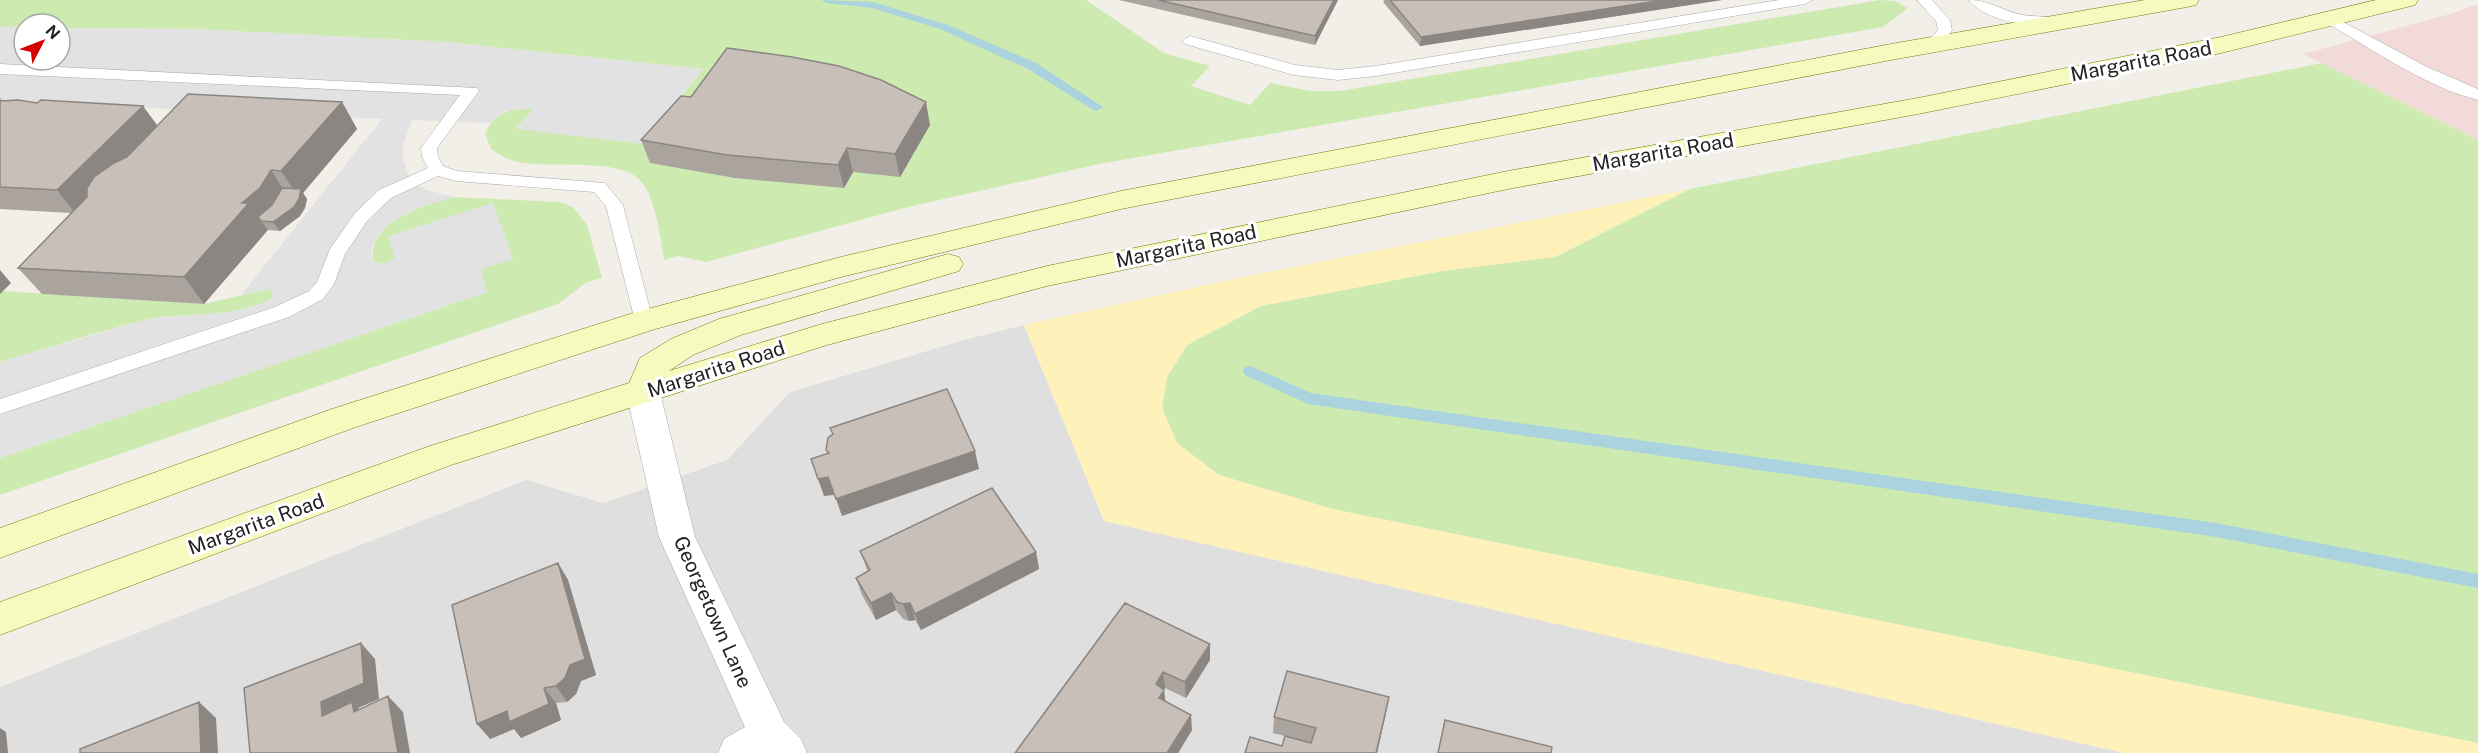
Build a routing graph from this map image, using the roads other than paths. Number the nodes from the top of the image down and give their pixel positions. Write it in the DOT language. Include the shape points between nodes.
graph roads {
  1 [pos="1805,0"];
  2 [pos="1924,0"];
  3 [pos="1976,0"];
  4 [pos="2187,0"];
  5 [pos="2406,0"];
  6 [pos="2332,20"];
  7 [pos="2061,23"];
  8 [pos="1190,42"];
  9 [pos="1926,46"];
  10 [pos="0,69"];
  11 [pos="2478,95"];
  12 [pos="1315,163"];
  13 [pos="437,170"];
  14 [pos="644,321"];
  15 [pos="643,392"];
  16 [pos="0,407"];
  17 [pos="0,543"];
  18 [pos="0,619"];
  19 [pos="765,747"];
  1 -- 8 [label="lane" via="1338,75 1294,70"];
  2 -- 9 [label="lane" via="1942,20 1945,30"];
  3 -- 7 [label="lane" via="2002,15"];
  4 -- 7 [label="main road"];
  5 -- 6 [label="main road, Margarita Road"];
  6 -- 11 [label="lane" via="2445,83"];
  6 -- 15 [label="main road, Margarita Road" via="1929,103 1462,189 1047,276 822,335"];
  7 -- 9 [label="main road"];
  9 -- 12 [label="main road"];
  10 -- 13 [label="lane" via="471,91 429,148"];
  12 -- 14 [label="main road" via="1121,200 841,267"];
  12 -- 15 [label="main road" via="1254,195 1044,239 730,327 682,347 652,366"];
  13 -- 14 [label="lane" via="456,176 598,187 614,205"];
  13 -- 16 [label="lane" via="385,194 361,216 336,253 326,284 316,295 282,312"];
  14 -- 17 [label="main road" via="344,418"];
  15 -- 18 [label="main road, Margarita Road" via="439,456"];
  15 -- 19 [label="street, Georgetown Lane" via="677,537"];
}
